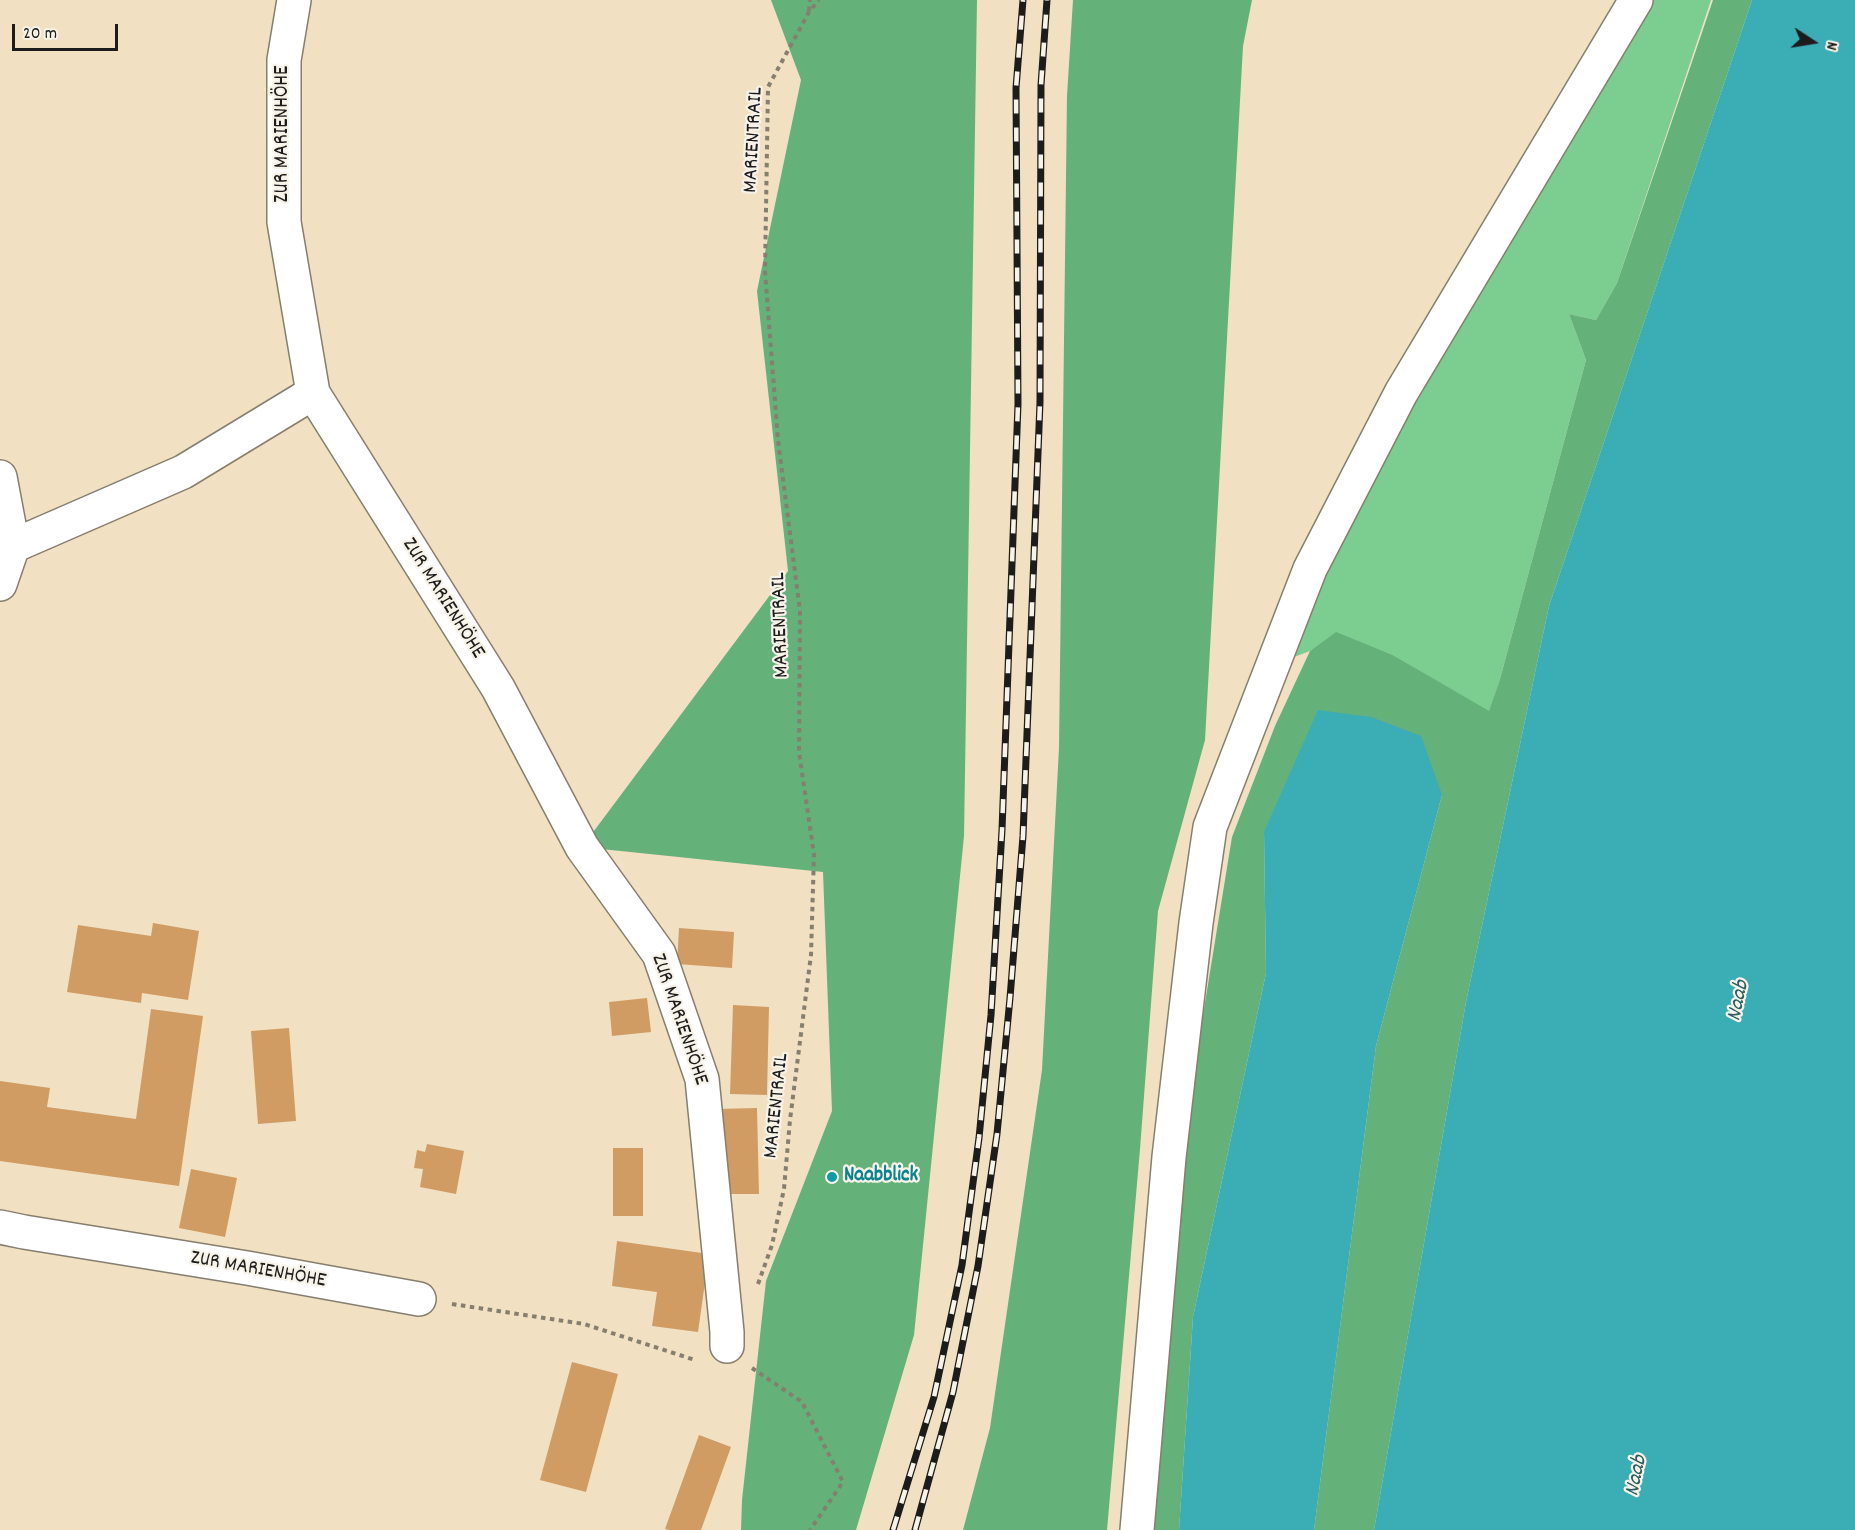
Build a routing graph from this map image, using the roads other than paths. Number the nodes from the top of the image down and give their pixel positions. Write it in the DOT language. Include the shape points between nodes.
graph roads {
  1 [pos="294,0"];
  2 [pos="1636,0"];
  3 [pos="313,393"];
  4 [pos="2,485"];
  5 [pos="13,546"];
  6 [pos="0,584"];
  7 [pos="0,1227"];
  8 [pos="419,1299"];
  9 [pos="726,1346"];
  10 [pos="1137,1530"];
  1 -- 3 [label="street, ZUR MARIENHÖHE" via="284,60 284,222"];
  2 -- 10 [label="street" via="1401,393 1315,559 1210,827 1169,1157"];
  3 -- 5 [label="street" via="183,472"];
  3 -- 9 [label="street, ZUR MARIENHÖHE" via="498,688 582,847 659,954 702,1079"];
  4 -- 5 [label="street"];
  5 -- 6 [label="street"];
  7 -- 8 [label="street, ZUR MARIENHÖHE"];
}
